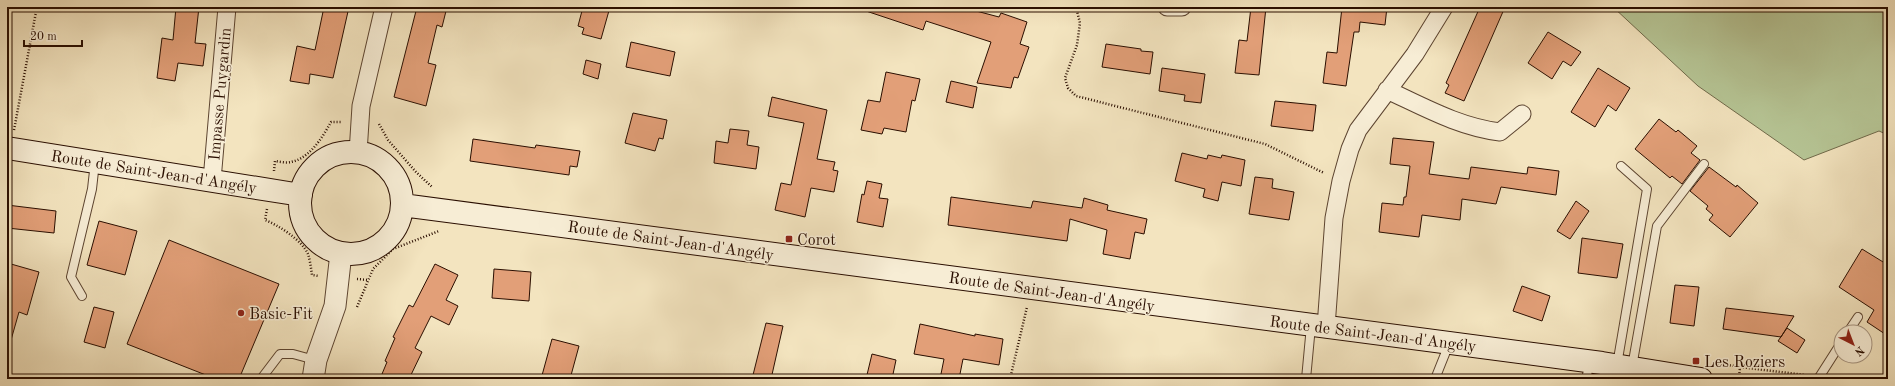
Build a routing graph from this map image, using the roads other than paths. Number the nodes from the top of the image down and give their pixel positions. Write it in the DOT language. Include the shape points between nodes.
graph roads {
  1 [pos="227,7"];
  2 [pos="384,7"];
  3 [pos="1167,7"];
  4 [pos="1182,7"];
  5 [pos="1444,7"];
  6 [pos="1387,90"];
  7 [pos="1522,114"];
  8 [pos="9,148"];
  9 [pos="358,153"];
  10 [pos="95,162"];
  11 [pos="1704,164"];
  12 [pos="1621,166"];
  13 [pos="212,180"];
  14 [pos="301,195"];
  15 [pos="402,205"];
  16 [pos="341,253"];
  17 [pos="82,296"];
  18 [pos="1858,317"];
  19 [pos="1853,324"];
  20 [pos="1319,326"];
  21 [pos="1450,343"];
  22 [pos="1833,356"];
  23 [pos="1618,367"];
  24 [pos="314,369"];
  25 [pos="1588,370"];
  26 [pos="1693,378"];
  27 [pos="1819,378"];
  28 [pos="261,379"];
  29 [pos="1306,379"];
  30 [pos="1435,379"];
  1 -- 13 [label="street, Impasse Puygardin"];
  2 -- 9 [label="street" via="361,106"];
  3 -- 4 [label="street"];
  5 -- 6 [label="street" via="1415,54"];
  6 -- 7 [label="street" via="1480,130 1500,132"];
  6 -- 20 [label="street" via="1358,130 1350,149 1334,218"];
  8 -- 10 [label="main road, Route de Saint-Jean-d'Angély"];
  9 -- 14 [label="main road" via="342,152 321,162 305,180"];
  9 -- 15 [label="main road" via="372,157 385,165 394,176 400,190"];
  10 -- 13 [label="main road, Route de Saint-Jean-d'Angély"];
  10 -- 17 [label="lane" via="92,189 71,277"];
  11 -- 23 [label="lane" via="1657,226"];
  12 -- 23 [label="lane" via="1647,189"];
  13 -- 14 [label="main road, Route de Saint-Jean-d'Angély"];
  14 -- 16 [label="main road" via="300,211 305,225 314,238 326,248"];
  15 -- 16 [label="main road" via="398,222 389,237 375,248 358,253"];
  15 -- 20 [label="main road, Route de Saint-Jean-d'Angély"];
  16 -- 24 [label="street" via="335,306"];
  18 -- 19 [label="lane"];
  20 -- 21 [label="main road, Route de Saint-Jean-d'Angély"];
  20 -- 29 [label="lane"];
  21 -- 25 [label="main road, Route de Saint-Jean-d'Angély"];
  21 -- 30 [label="lane"];
  22 -- 27 [label="lane"];
  23 -- 25 [label="main road, Route de Saint-Jean-d'Angély"];
  23 -- 26 [label="main road, Route de Saint-Jean-d'Angély"];
  24 -- 28 [label="lane" via="292,354 280,354"];
}
